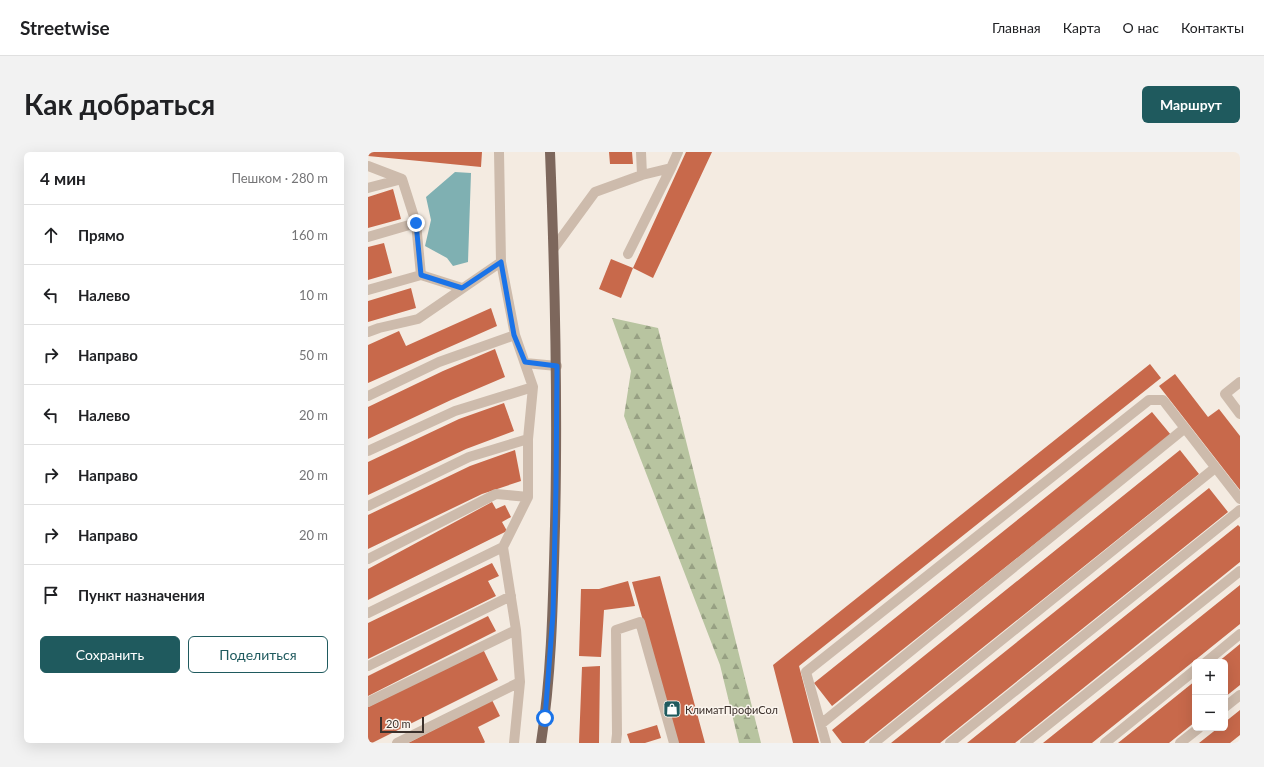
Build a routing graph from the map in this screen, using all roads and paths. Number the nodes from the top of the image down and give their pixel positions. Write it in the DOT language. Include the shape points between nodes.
graph roads {
  1 [pos="499,152"];
  2 [pos="550,152"];
  3 [pos="641,152"];
  4 [pos="678,152"];
  5 [pos="368,166"];
  6 [pos="671,168"];
  7 [pos="642,175"];
  8 [pos="402,179"];
  9 [pos="368,188"];
  10 [pos="416,223"];
  11 [pos="368,237"];
  12 [pos="554,248"];
  13 [pos="628,254"];
  14 [pos="501,262"];
  15 [pos="421,275"];
  16 [pos="462,288"];
  17 [pos="368,290"];
  18 [pos="368,332"];
  19 [pos="514,335"];
  20 [pos="525,362"];
  21 [pos="557,366"];
  22 [pos="1240,382"];
  23 [pos="533,387"];
  24 [pos="368,396"];
  25 [pos="1240,414"];
  26 [pos="1185,428"];
  27 [pos="528,439"];
  28 [pos="368,451"];
  29 [pos="1215,468"];
  30 [pos="528,497"];
  31 [pos="1240,500"];
  32 [pos="368,506"];
  33 [pos="1240,510"];
  34 [pos="503,547"];
  35 [pos="368,559"];
  36 [pos="1240,571"];
  37 [pos="512,596"];
  38 [pos="368,613"];
  39 [pos="516,630"];
  40 [pos="1240,634"];
  41 [pos="1210,659"];
  42 [pos="368,666"];
  43 [pos="1192,672"];
  44 [pos="520,682"];
  45 [pos="1240,695"];
  46 [pos="368,702"];
  47 [pos="1228,705"];
  48 [pos="821,724"];
  49 [pos="1195,731"];
  50 [pos="514,741"];
  51 [pos="397,743"];
  52 [pos="505,743"];
  53 [pos="541,743"];
  54 [pos="616,743"];
  55 [pos="674,743"];
  56 [pos="826,743"];
  57 [pos="874,743"];
  58 [pos="950,743"];
  59 [pos="1025,743"];
  60 [pos="1105,743"];
  61 [pos="1180,743"];
  1 -- 14 [label="lane"];
  2 -- 12 [label="main road"];
  3 -- 7 [label="lane"];
  4 -- 6 [label="lane"];
  5 -- 8 [label="lane"];
  6 -- 7 [label="lane"];
  6 -- 13 [label="lane"];
  7 -- 12 [label="lane" via="595,192"];
  8 -- 9 [label="lane"];
  8 -- 10 [label="lane"];
  10 -- 11 [label="lane"];
  10 -- 15 [label="lane"];
  12 -- 21 [label="main road"];
  14 -- 16 [label="lane"];
  14 -- 19 [label="lane"];
  15 -- 16 [label="lane"];
  15 -- 17 [label="lane"];
  16 -- 18 [label="lane" via="418,319"];
  19 -- 20 [label="lane"];
  19 -- 24 [label="lane" via="439,362"];
  20 -- 21 [label="lane"];
  20 -- 23 [label="lane"];
  21 -- 53 [label="main road" via="553,614"];
  22 -- 25 [label="lane" via="1225,394"];
  23 -- 27 [label="lane"];
  23 -- 28 [label="lane" via="456,410"];
  26 -- 29 [label="lane"];
  26 -- 48 [label="lane"];
  26 -- 48 [label="lane" via="1163,400 1149,400 806,672"];
  27 -- 30 [label="lane"];
  27 -- 32 [label="lane" via="469,457"];
  29 -- 31 [label="lane"];
  29 -- 57 [label="lane"];
  30 -- 34 [label="lane"];
  30 -- 35 [label="lane" via="496,494"];
  33 -- 58 [label="lane"];
  34 -- 37 [label="lane"];
  34 -- 38 [label="lane"];
  36 -- 59 [label="lane"];
  37 -- 39 [label="lane"];
  37 -- 42 [label="lane"];
  39 -- 44 [label="lane"];
  39 -- 46 [label="lane"];
  40 -- 41 [label="lane"];
  43 -- 60 [label="lane"];
  44 -- 50 [label="lane"];
  44 -- 51 [label="lane"];
  45 -- 47 [label="lane"];
  48 -- 56 [label="lane"];
  49 -- 61 [label="lane"];
  50 -- 52 [label="lane"];
  54 -- 55 [label="lane" via="616,630 640,622"];
}
